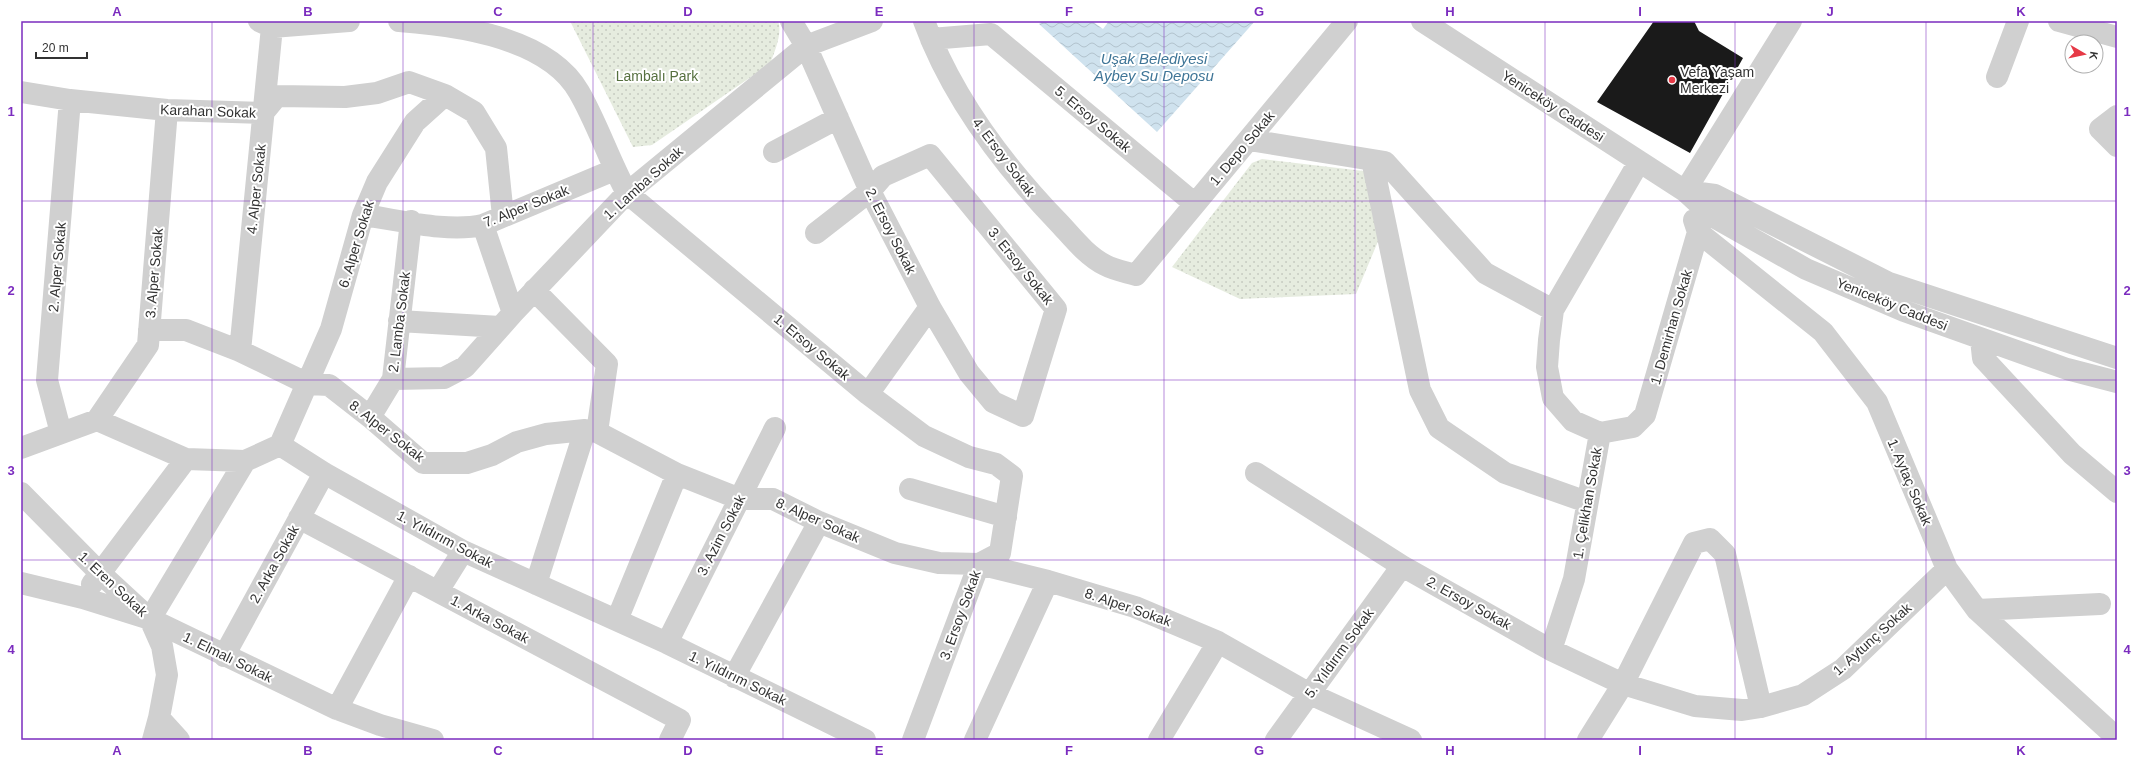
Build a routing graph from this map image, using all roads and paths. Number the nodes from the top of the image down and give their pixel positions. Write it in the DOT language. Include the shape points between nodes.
graph roads {
  1 [pos="349,21"];
  2 [pos="399,21"];
  3 [pos="791,21"];
  4 [pos="872,21"];
  5 [pos="1347,21"];
  6 [pos="1422,21"];
  7 [pos="1791,21"];
  8 [pos="2018,21"];
  9 [pos="2059,21"];
  10 [pos="265,24"];
  11 [pos="927,30"];
  12 [pos="2117,37"];
  13 [pos="806,46"];
  14 [pos="1997,78"];
  15 [pos="21,92"];
  16 [pos="445,95"];
  17 [pos="70,100"];
  18 [pos="167,110"];
  19 [pos="263,113"];
  20 [pos="2117,116"];
  21 [pos="838,118"];
  22 [pos="1249,140"];
  23 [pos="2117,146"];
  24 [pos="774,152"];
  25 [pos="1372,160"];
  26 [pos="1639,162"];
  27 [pos="614,170"];
  28 [pos="870,191"];
  29 [pos="1685,191"];
  30 [pos="627,193"];
  31 [pos="1195,204"];
  32 [pos="363,214"];
  33 [pos="493,220"];
  34 [pos="411,221"];
  35 [pos="1698,232"];
  36 [pos="816,233"];
  37 [pos="1136,275"];
  38 [pos="534,290"];
  39 [pos="930,307"];
  40 [pos="1553,310"];
  41 [pos="507,320"];
  42 [pos="400,321"];
  43 [pos="149,330"];
  44 [pos="1981,339"];
  45 [pos="240,351"];
  46 [pos="2117,358"];
  47 [pos="393,379"];
  48 [pos="2117,382"];
  49 [pos="308,384"];
  50 [pos="868,394"];
  51 [pos="1024,416"];
  52 [pos="370,417"];
  53 [pos="96,420"];
  54 [pos="775,428"];
  55 [pos="591,431"];
  56 [pos="61,433"];
  57 [pos="1600,433"];
  58 [pos="280,445"];
  59 [pos="21,448"];
  60 [pos="186,459"];
  61 [pos="245,461"];
  62 [pos="324,473"];
  63 [pos="1256,473"];
  64 [pos="677,474"];
  65 [pos="1012,476"];
  66 [pos="910,489"];
  67 [pos="2117,492"];
  68 [pos="21,493"];
  69 [pos="740,499"];
  70 [pos="1587,502"];
  71 [pos="1006,517"];
  72 [pos="299,518"];
  73 [pos="819,522"];
  74 [pos="463,551"];
  75 [pos="979,564"];
  76 [pos="1402,566"];
  77 [pos="1947,569"];
  78 [pos="99,572"];
  79 [pos="409,576"];
  80 [pos="1048,581"];
  81 [pos="21,583"];
  82 [pos="536,584"];
  83 [pos="438,591"];
  84 [pos="83,598"];
  85 [pos="2100,604"];
  86 [pos="1977,610"];
  87 [pos="150,619"];
  88 [pos="617,620"];
  89 [pos="1218,642"];
  90 [pos="667,643"];
  91 [pos="1551,650"];
  92 [pos="224,656"];
  93 [pos="734,677"];
  94 [pos="1623,684"];
  95 [pos="1310,694"];
  96 [pos="1695,706"];
  97 [pos="1761,707"];
  98 [pos="337,709"];
  99 [pos="159,718"];
  100 [pos="1399,738"];
  101 [pos="2117,738"];
  102 [pos="153,740"];
  103 [pos="179,740"];
  104 [pos="433,740"];
  105 [pos="670,740"];
  106 [pos="865,740"];
  107 [pos="913,740"];
  108 [pos="975,740"];
  109 [pos="1159,740"];
  110 [pos="1276,740"];
  111 [pos="1588,740"];
  1 -- 10 [label="street"];
  2 -- 27 [label="street" via="444,24 493,35 533,52 562,70 579,91"];
  3 -- 13 [label="street, 2. Ersoy Sokak"];
  4 -- 13 [label="street, 1. Lamba Sokak"];
  5 -- 22 [label="street, 1. Depo Sokak"];
  6 -- 26 [label="street, Yeniceköy Caddesi"];
  7 -- 29 [label="street"];
  8 -- 14 [label="street"];
  9 -- 12 [label="street"];
  10 -- 19 [label="street, 4. Alper Sokak"];
  11 -- 31 [label="street, 5. Ersoy Sokak" via="991,34"];
  11 -- 37 [label="street, 4. Ersoy Sokak" via="956,89 1023,186 1083,248 1104,265"];
  13 -- 21 [label="street, 2. Ersoy Sokak"];
  13 -- 30 [label="street, 1. Lamba Sokak"];
  15 -- 17 [label="street, Karahan Sokak"];
  16 -- 19 [label="street, Karahan Sokak" via="409,82 377,93 345,97 277,96"];
  16 -- 32 [label="street, 6. Alper Sokak" via="415,122 377,182"];
  16 -- 33 [label="street" via="474,112 496,148"];
  17 -- 18 [label="street, Karahan Sokak"];
  17 -- 56 [label="street, 2. Alper Sokak" via="47,380"];
  18 -- 19 [label="street, Karahan Sokak"];
  18 -- 43 [label="street, 3. Alper Sokak"];
  19 -- 45 [label="street, 4. Alper Sokak"];
  20 -- 23 [label="street" via="2100,129"];
  21 -- 24 [label="street"];
  21 -- 28 [label="street, 2. Ersoy Sokak"];
  22 -- 25 [label="street"];
  22 -- 31 [label="street, 1. Depo Sokak"];
  25 -- 40 [label="street" via="1385,162 1485,273"];
  25 -- 70 [label="street" via="1420,390 1439,428 1505,473"];
  26 -- 29 [label="street, Yeniceköy Caddesi"];
  26 -- 40 [label="street, 1. Çelikhan Sokak"];
  27 -- 30 [label="street"];
  27 -- 33 [label="street, 7. Alper Sokak"];
  28 -- 36 [label="street"];
  28 -- 39 [label="street, 2. Ersoy Sokak"];
  28 -- 51 [label="street, 3. Ersoy Sokak" via="882,176 930,156 1056,309"];
  29 -- 35 [label="street"];
  29 -- 44 [label="street, Yeniceköy Caddesi" via="1712,216 1806,269 1904,312"];
  29 -- 46 [label="street, Yeniceköy Caddesi" via="1715,195 1889,283"];
  30 -- 38 [label="street, 1. Lamba Sokak"];
  30 -- 50 [label="street, 1. Ersoy Sokak"];
  31 -- 37 [label="street, 1. Depo Sokak"];
  32 -- 34 [label="street, 7. Alper Sokak"];
  32 -- 49 [label="street, 6. Alper Sokak" via="331,329"];
  33 -- 34 [label="street, 7. Alper Sokak" via="472,227 450,227"];
  33 -- 41 [label="street"];
  34 -- 42 [label="street, 2. Lamba Sokak"];
  35 -- 57 [label="street, 1. Demirhan Sokak" via="1645,415 1633,426"];
  35 -- 77 [label="street, 1. Aytaç Sokak" via="1823,332 1877,402"];
  38 -- 41 [label="street, 1. Lamba Sokak"];
  38 -- 55 [label="street" via="607,364"];
  39 -- 50 [label="street"];
  39 -- 51 [label="street, 2. Ersoy Sokak" via="969,373 994,402"];
  40 -- 57 [label="street, 1. Çelikhan Sokak" via="1547,367 1553,398 1573,421"];
  41 -- 42 [label="street"];
  41 -- 47 [label="street, 1. Lamba Sokak" via="465,367 444,378"];
  42 -- 47 [label="street, 2. Lamba Sokak"];
  43 -- 45 [label="street, 8. Alper Sokak" via="186,330"];
  43 -- 53 [label="street, 3. Alper Sokak" via="148,345"];
  44 -- 48 [label="street, Yeniceköy Caddesi" via="2067,369"];
  44 -- 67 [label="street" via="1983,358 2072,454"];
  45 -- 49 [label="street, 8. Alper Sokak"];
  47 -- 52 [label="street, 2. Lamba Sokak"];
  49 -- 52 [label="street, 8. Alper Sokak" via="329,385"];
  49 -- 58 [label="street, 6. Alper Sokak"];
  50 -- 65 [label="street, 1. Ersoy Sokak" via="924,436 970,457 996,464"];
  52 -- 55 [label="street, 8. Alper Sokak" via="423,463 468,463 492,456 517,442 546,434"];
  53 -- 56 [label="street"];
  53 -- 60 [label="street"];
  54 -- 69 [label="street, 3. Azim Sokak"];
  55 -- 64 [label="street, 8. Alper Sokak"];
  55 -- 82 [label="street"];
  56 -- 59 [label="street"];
  57 -- 70 [label="street, 1. Çelikhan Sokak"];
  58 -- 61 [label="street"];
  58 -- 62 [label="street, 1. Yıldırım Sokak"];
  60 -- 61 [label="street"];
  60 -- 78 [label="street"];
  61 -- 87 [label="street"];
  62 -- 72 [label="street, 2. Arka Sokak"];
  62 -- 74 [label="street, 1. Yıldırım Sokak"];
  63 -- 76 [label="street, 2. Ersoy Sokak"];
  64 -- 69 [label="street, 8. Alper Sokak"];
  64 -- 88 [label="street"];
  65 -- 71 [label="street, 3. Ersoy Sokak"];
  66 -- 71 [label="street"];
  68 -- 78 [label="street, 1. Eren Sokak"];
  69 -- 73 [label="street, 8. Alper Sokak" via="773,499"];
  69 -- 90 [label="street, 3. Azim Sokak"];
  70 -- 91 [label="street, 1. Çelikhan Sokak" via="1574,579"];
  71 -- 75 [label="street, 3. Ersoy Sokak" via="1000,553"];
  72 -- 79 [label="street, 1. Arka Sokak"];
  72 -- 92 [label="street, 2. Arka Sokak"];
  73 -- 75 [label="street, 8. Alper Sokak" via="895,553 939,563"];
  73 -- 93 [label="street"];
  74 -- 82 [label="street, 1. Yıldırım Sokak"];
  74 -- 83 [label="street"];
  75 -- 80 [label="street, 8. Alper Sokak"];
  75 -- 107 [label="street, 3. Ersoy Sokak"];
  76 -- 91 [label="street, 2. Ersoy Sokak"];
  76 -- 95 [label="street, 5. Yıldırım Sokak"];
  77 -- 86 [label="street, 1. Aytaç Sokak"];
  77 -- 97 [label="street, 1. Aytunç Sokak" via="1843,668 1803,695"];
  78 -- 84 [label="street"];
  78 -- 87 [label="street, 1. Eren Sokak"];
  79 -- 83 [label="street, 1. Arka Sokak"];
  79 -- 98 [label="street"];
  80 -- 89 [label="street, 8. Alper Sokak" via="1135,606"];
  80 -- 108 [label="street"];
  81 -- 84 [label="street, 1. Elmalı Sokak"];
  82 -- 88 [label="street, 1. Yıldırım Sokak"];
  83 -- 105 [label="street, 1. Arka Sokak" via="680,720"];
  84 -- 87 [label="street, 1. Elmalı Sokak"];
  85 -- 86 [label="street"];
  86 -- 101 [label="street, 1. Aytaç Sokak"];
  87 -- 92 [label="street, 1. Elmalı Sokak"];
  87 -- 99 [label="street, 1. Eren Sokak" via="162,646 166,674"];
  88 -- 90 [label="street, 1. Yıldırım Sokak"];
  89 -- 95 [label="street, 8. Alper Sokak"];
  89 -- 109 [label="street"];
  90 -- 93 [label="street, 1. Yıldırım Sokak"];
  91 -- 94 [label="street, 2. Ersoy Sokak"];
  92 -- 98 [label="street, 1. Elmalı Sokak"];
  93 -- 106 [label="street, 1. Yıldırım Sokak"];
  94 -- 96 [label="street, 2. Ersoy Sokak"];
  94 -- 97 [label="street" via="1694,544 1710,539 1726,554"];
  94 -- 111 [label="street"];
  95 -- 100 [label="street, 8. Alper Sokak"];
  95 -- 110 [label="street, 5. Yıldırım Sokak"];
  96 -- 97 [label="street, 1. Aytunç Sokak" via="1742,710"];
  98 -- 104 [label="street, 1. Elmalı Sokak" via="380,725"];
  99 -- 102 [label="street, 1. Eren Sokak"];
  99 -- 103 [label="street"];
}
